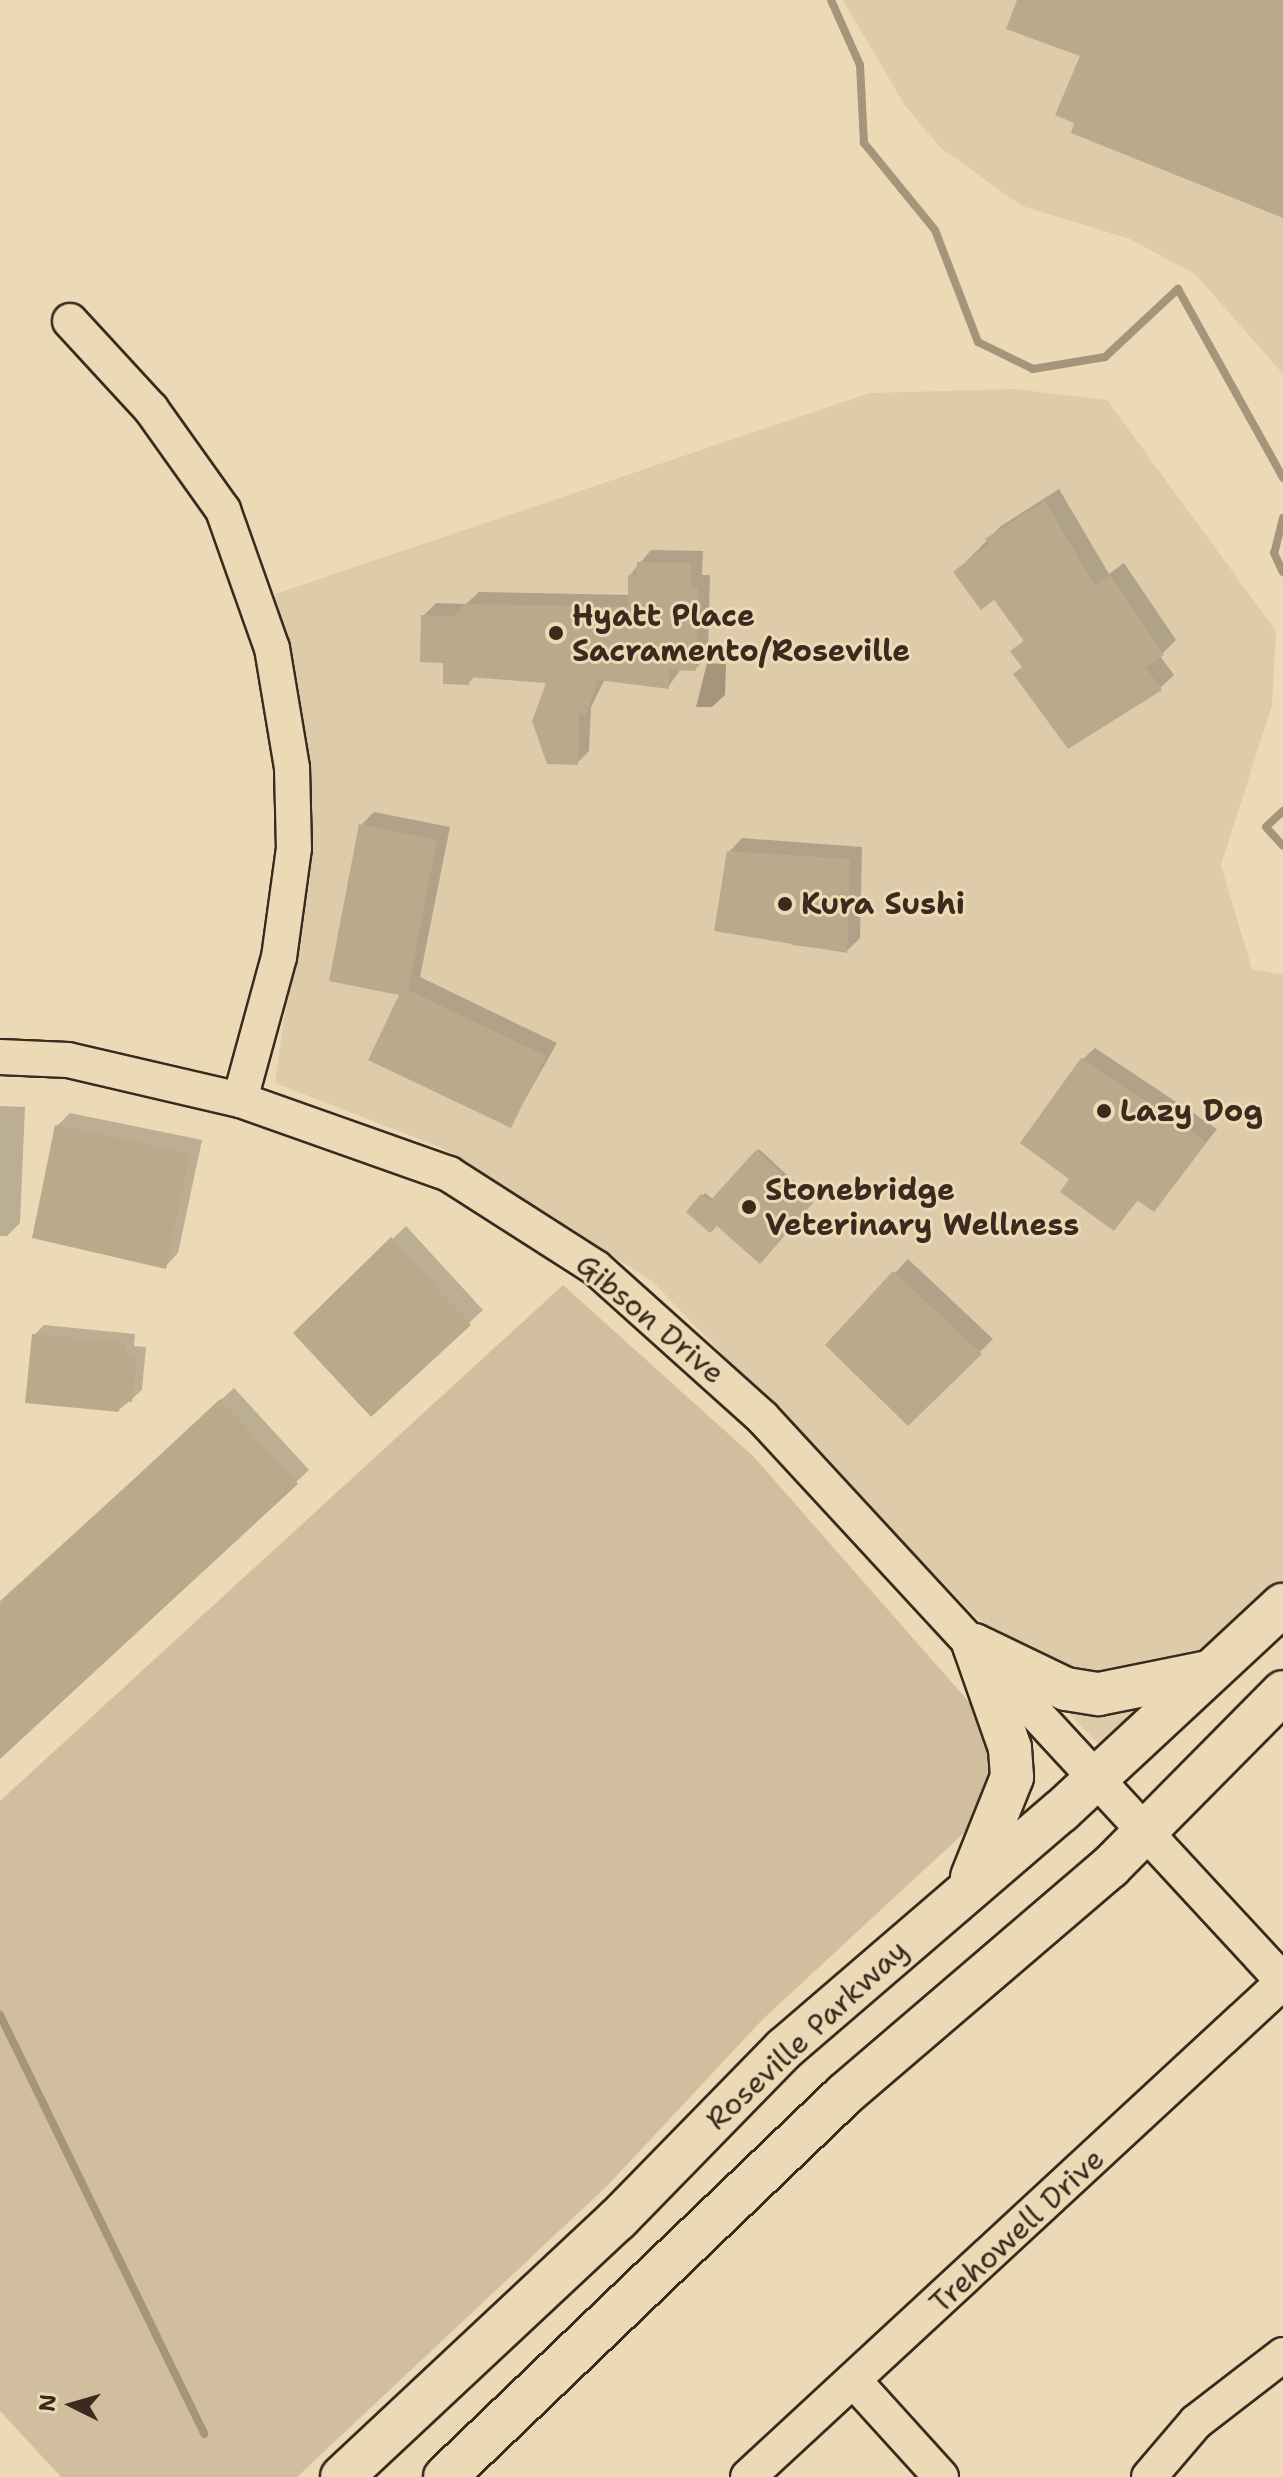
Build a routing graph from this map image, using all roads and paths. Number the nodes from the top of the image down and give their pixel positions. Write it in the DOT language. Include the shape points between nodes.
graph roads {
  1 [pos="70,321"];
  2 [pos="0,1057"];
  3 [pos="240,1100"];
  4 [pos="1283,1605"];
  5 [pos="974,1645"];
  6 [pos="1209,1672"];
  7 [pos="1283,1692"];
  8 [pos="1098,1777"];
  9 [pos="1147,1832"];
  10 [pos="968,1887"];
  11 [pos="1283,1982"];
  12 [pos="1283,2355"];
  13 [pos="855,2382"];
  14 [pos="342,2477"];
  15 [pos="445,2477"];
  16 [pos="748,2477"];
  17 [pos="941,2477"];
  18 [pos="1149,2477"];
  1 -- 3 [label="street" via="151,409 223,510 272,648 292,768 294,848 279,957"];
  2 -- 3 [label="street, Gibson Drive" via="68,1060"];
  3 -- 5 [label="street, Gibson Drive" via="449,1174 596,1268 762,1417"];
  4 -- 6 [label="main road, Roseville Parkway"];
  5 -- 6 [label="main road" via="1066,1689 1099,1694"];
  5 -- 8 [label="street, Gibson Drive"];
  5 -- 10 [label="main road" via="1010,1748 1012,1777"];
  6 -- 8 [label="main road, Roseville Parkway"];
  7 -- 9 [label="main road"];
  8 -- 9 [label="street, Gibson Drive"];
  8 -- 10 [label="main road, Roseville Parkway"];
  9 -- 11 [label="street, Gibson Drive"];
  9 -- 15 [label="main road" via="845,2094"];
  10 -- 14 [label="main road, Roseville Parkway" via="784,2049 618,2219"];
  11 -- 13 [label="street, Trehowell Drive"];
  12 -- 18 [label="street" via="1196,2422"];
  13 -- 16 [label="street, Trehowell Drive"];
  13 -- 17 [label="street"];
}
